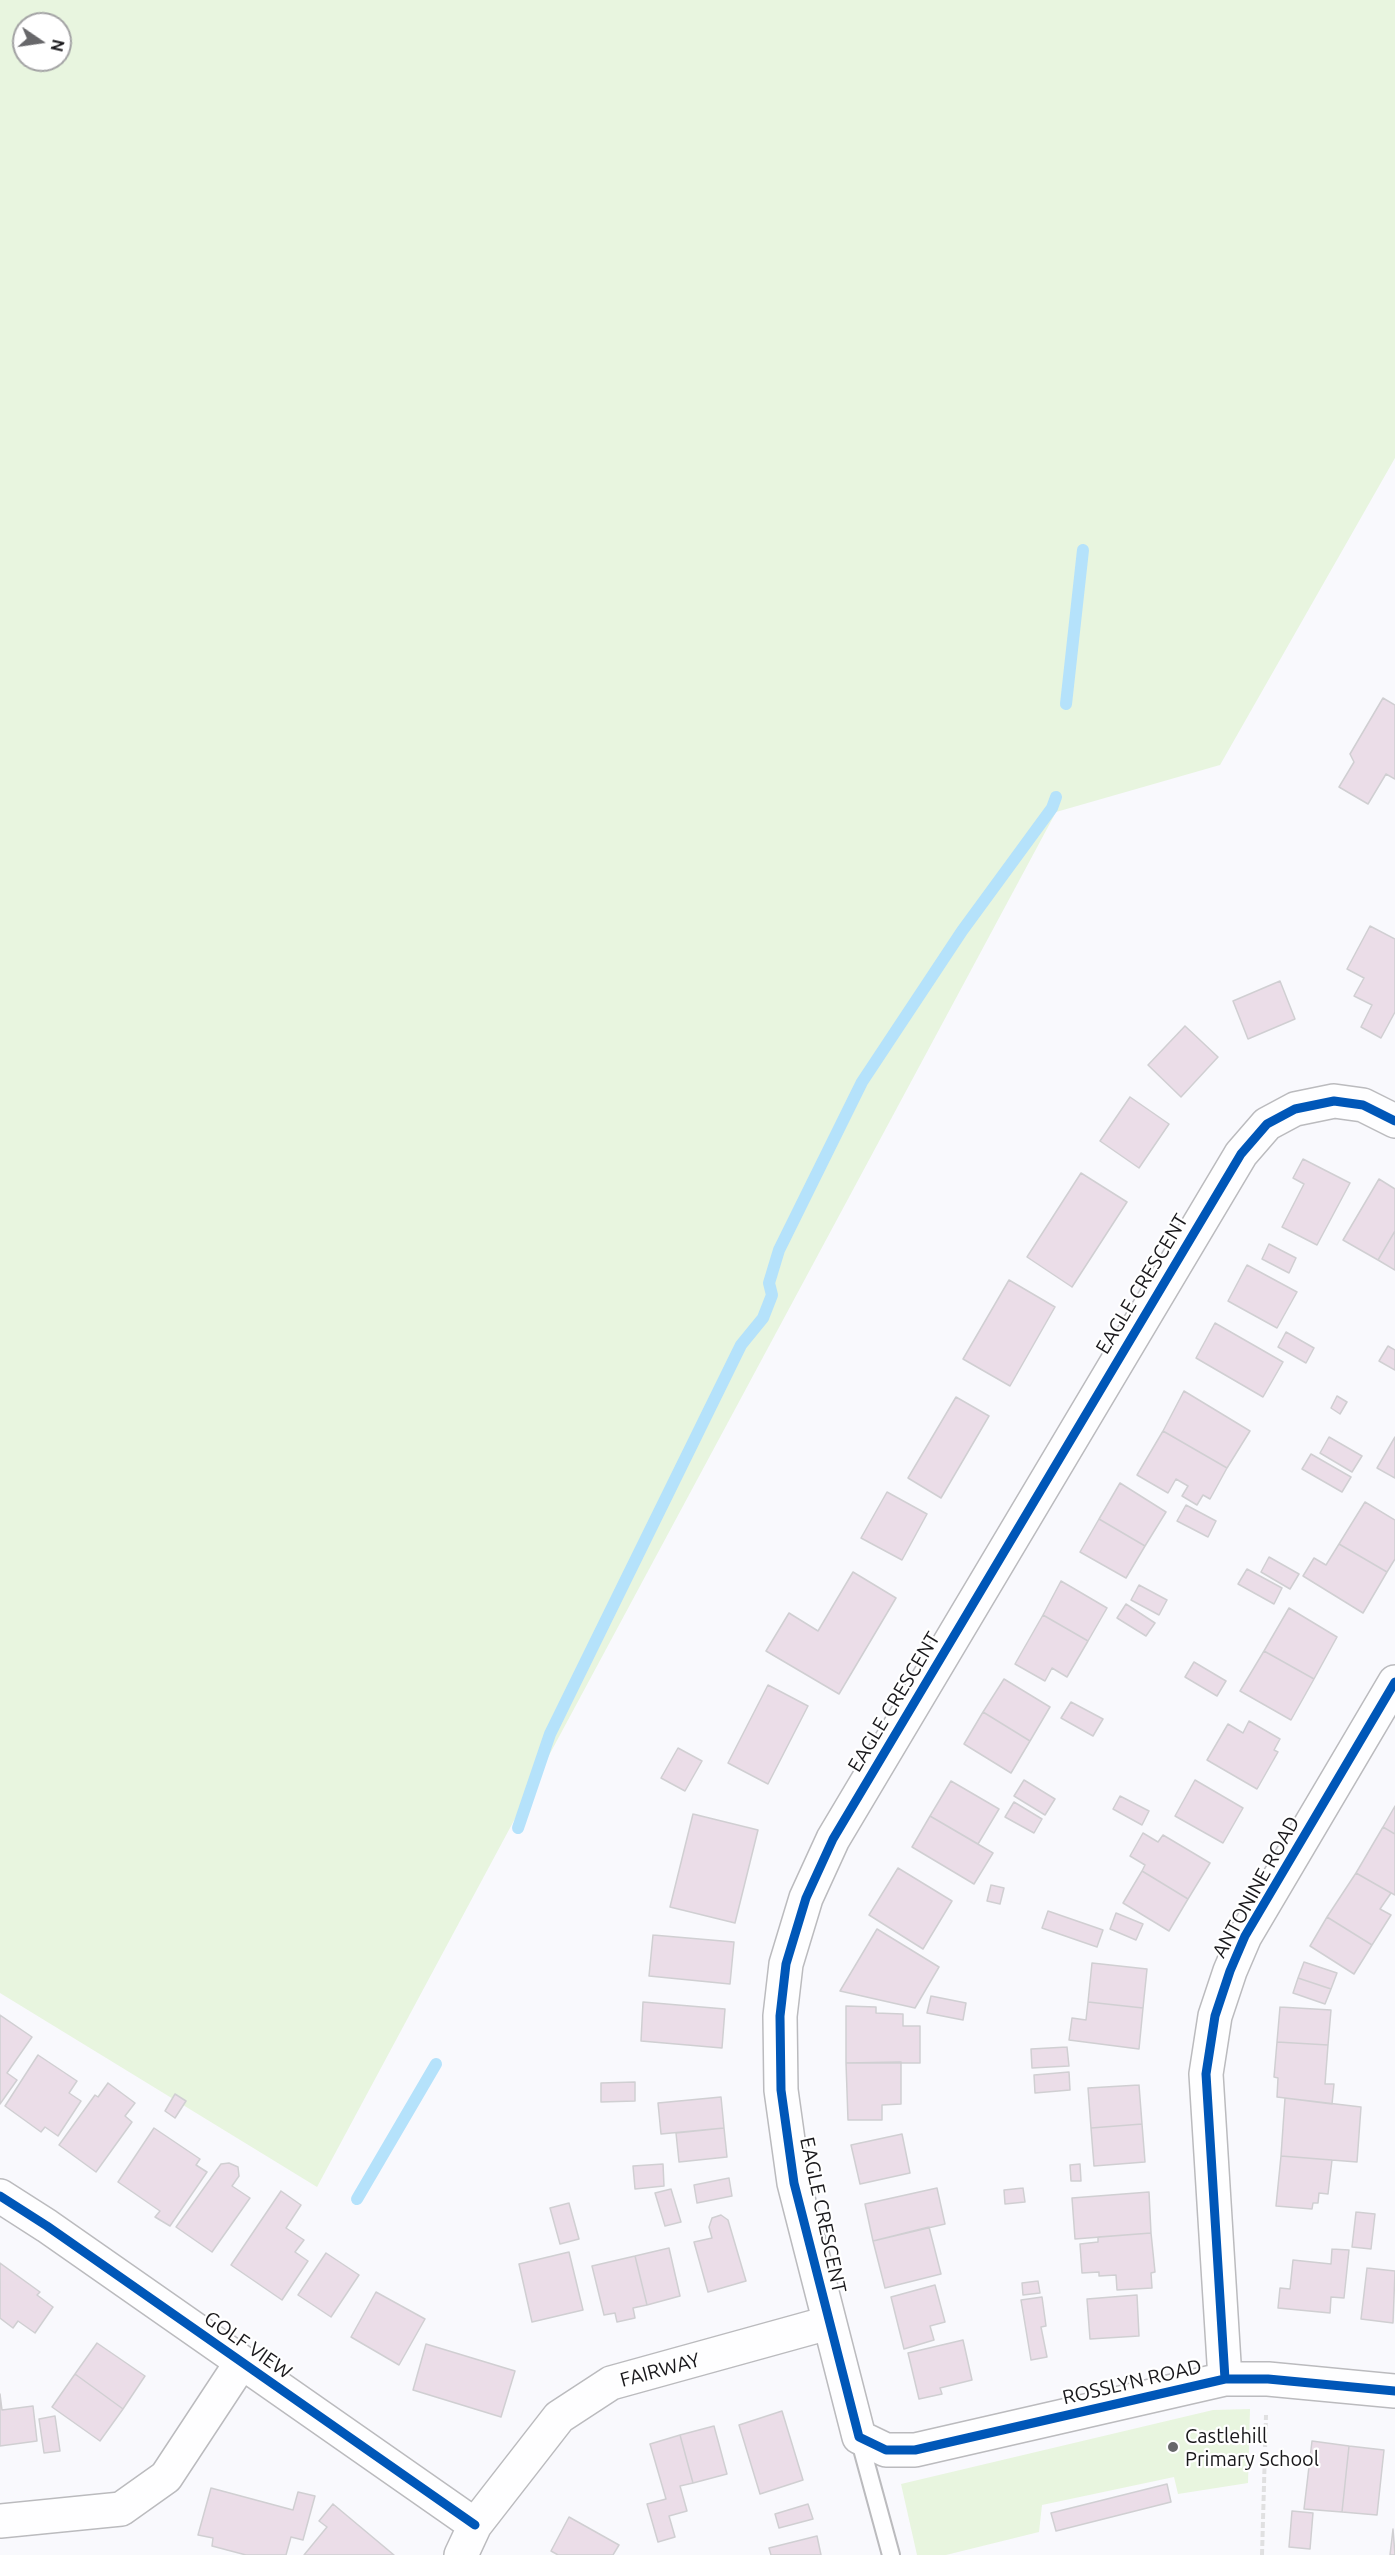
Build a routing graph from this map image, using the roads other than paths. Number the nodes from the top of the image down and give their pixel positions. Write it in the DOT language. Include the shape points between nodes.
graph roads {
  1 [pos="1395,1120"];
  2 [pos="1395,1683"];
  3 [pos="0,2196"];
  4 [pos="828,2323"];
  5 [pos="241,2363"];
  6 [pos="1225,2379"];
  7 [pos="1395,2391"];
  8 [pos="859,2437"];
  9 [pos="0,2522"];
  10 [pos="475,2525"];
  11 [pos="461,2555"];
  12 [pos="891,2555"];
  1 -- 4 [label="street, EAGLE CRESCENT" via="1363,1105 1344,1102 1295,1109 1268,1124 1241,1154 833,1839 806,1898 786,1964 780,2016 781,2090 794,2183"];
  2 -- 6 [label="street, ANTONINE ROAD" via="1245,1936 1215,2016 1206,2074"];
  3 -- 5 [label="street, GOLF VIEW"];
  4 -- 8 [label="street, EAGLE CRESCENT"];
  4 -- 10 [label="street, FAIRWAY" via="611,2383 559,2417"];
  5 -- 9 [label="street" via="166,2477 121,2509"];
  5 -- 10 [label="street, GOLF VIEW"];
  6 -- 7 [label="street, ROSSLYN ROAD" via="1268,2379"];
  6 -- 8 [label="street, ROSSLYN ROAD" via="915,2450 886,2450"];
  8 -- 12 [label="lane"];
  10 -- 11 [label="street, FAIRWAY"];
}
